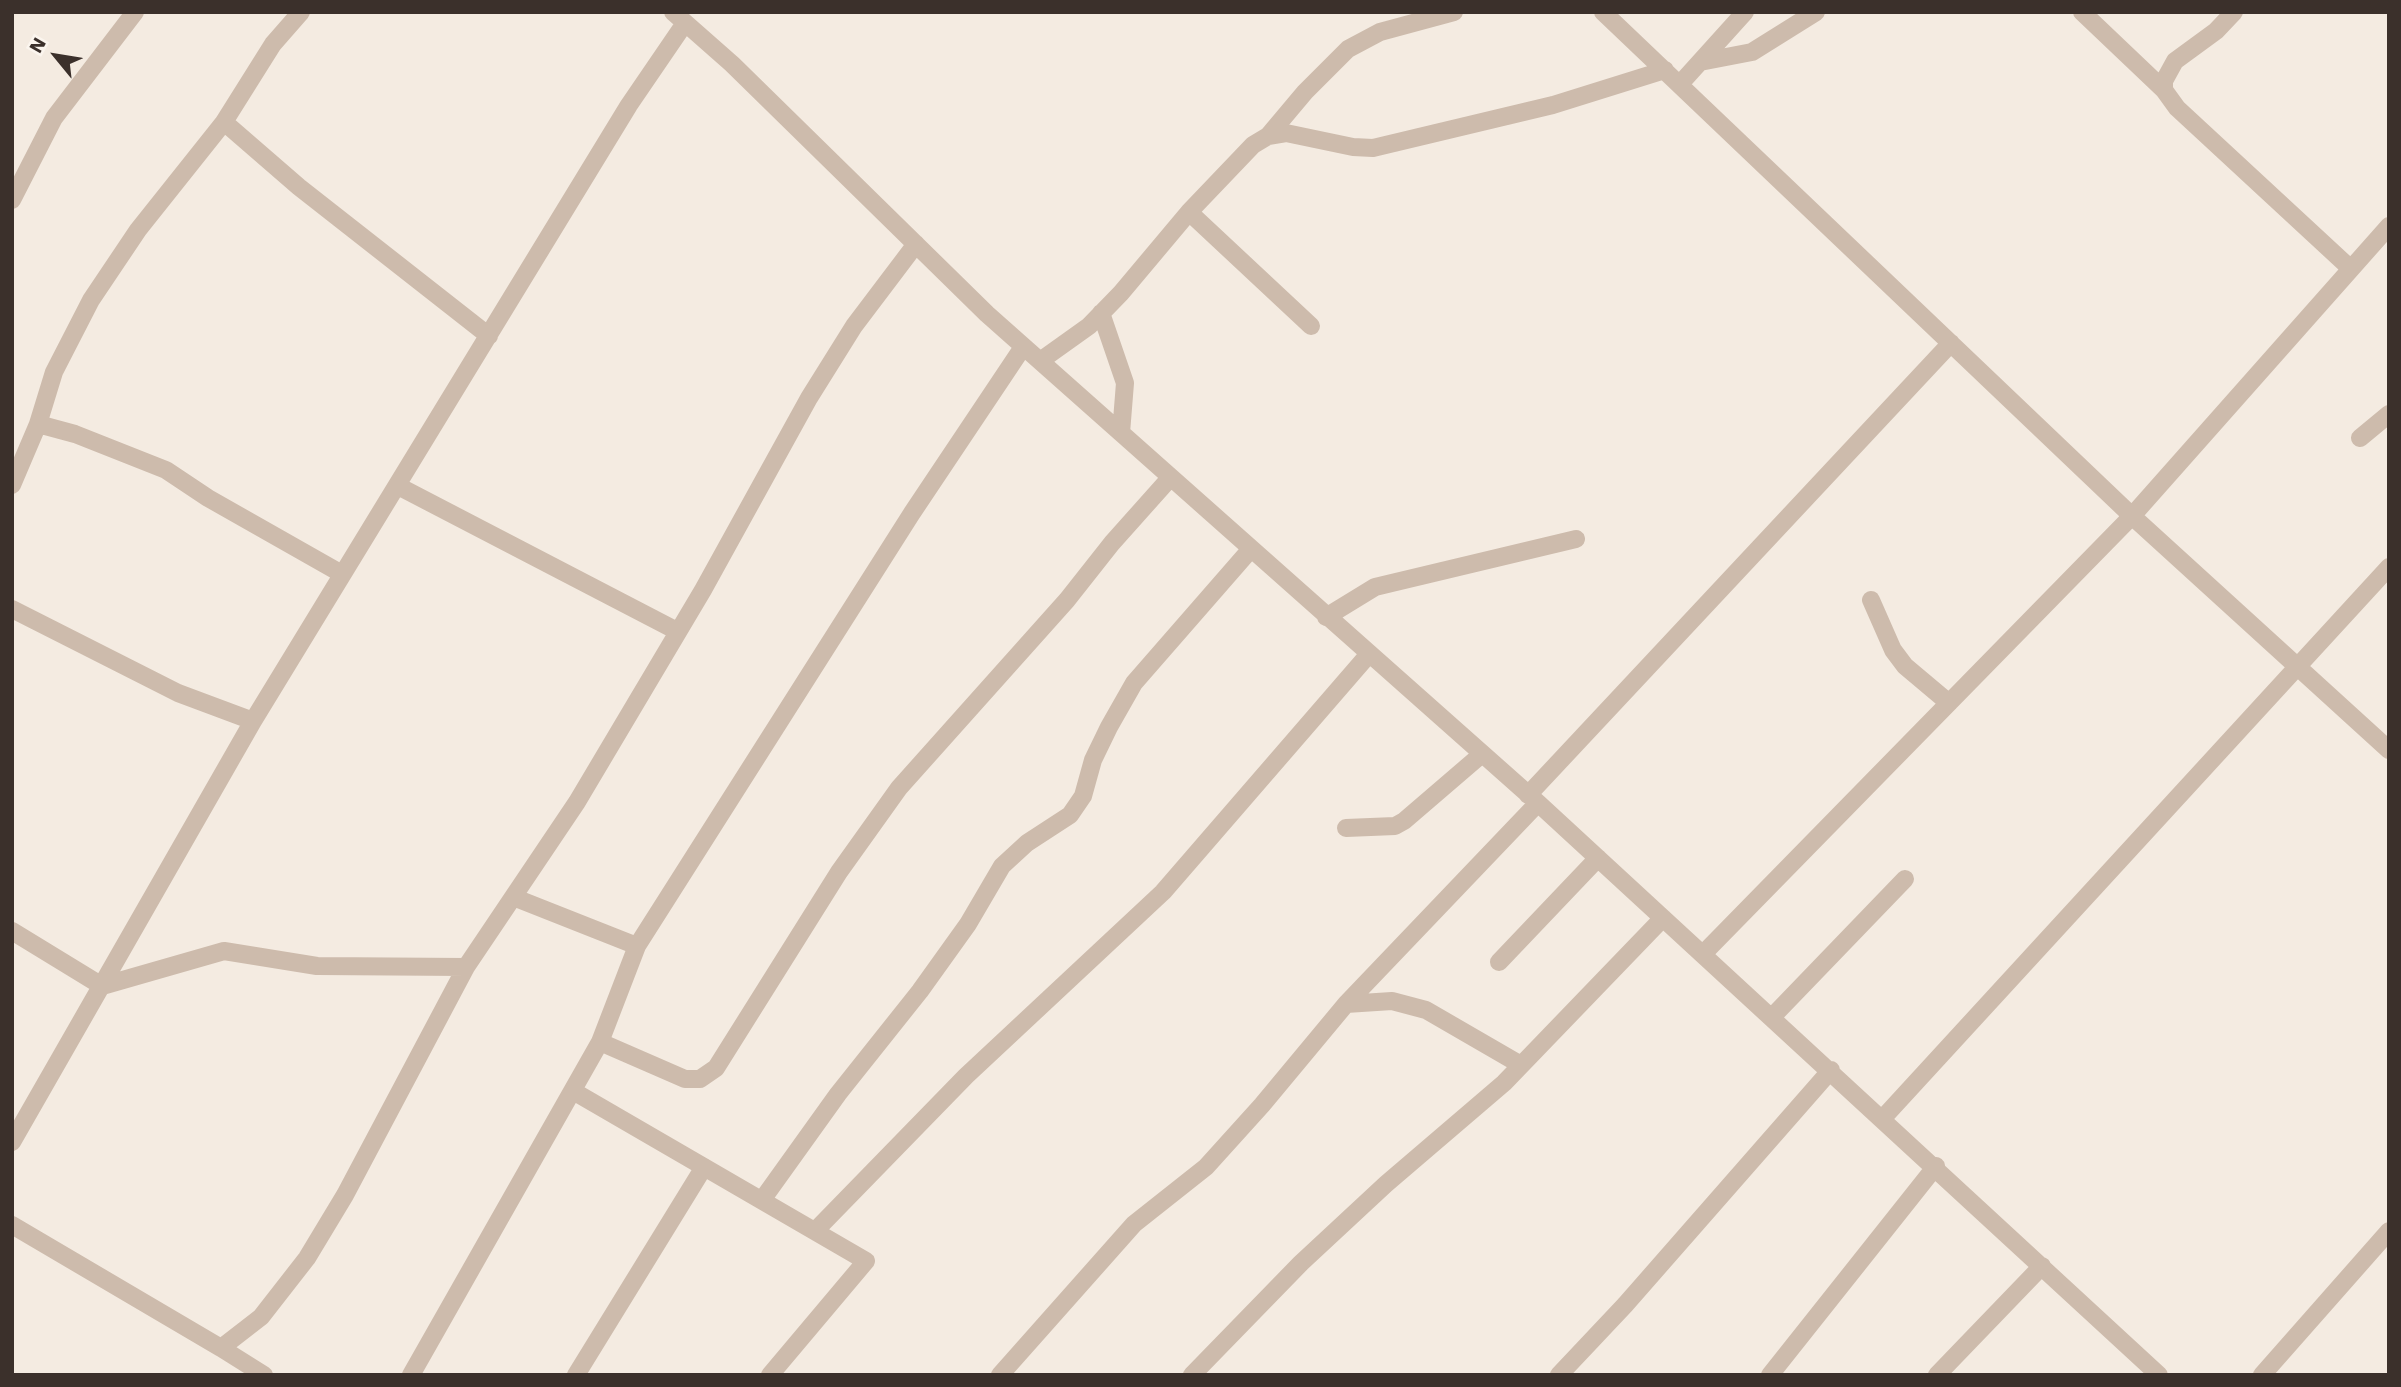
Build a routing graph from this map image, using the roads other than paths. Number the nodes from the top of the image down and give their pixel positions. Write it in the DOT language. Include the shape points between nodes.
graph roads {
  1 [pos="135,12"];
  2 [pos="301,12"];
  3 [pos="1454,12"];
  4 [pos="1604,12"];
  5 [pos="1745,12"];
  6 [pos="1816,12"];
  7 [pos="2082,12"];
  8 [pos="2234,12"];
  9 [pos="679,18"];
  10 [pos="1700,62"];
  11 [pos="1665,70"];
  12 [pos="1680,84"];
  13 [pos="2164,90"];
  14 [pos="224,122"];
  15 [pos="1268,136"];
  16 [pos="12,200"];
  17 [pos="1189,212"];
  18 [pos="2389,226"];
  19 [pos="916,244"];
  20 [pos="2351,269"];
  21 [pos="1101,313"];
  22 [pos="1311,326"];
  23 [pos="489,336"];
  24 [pos="1951,343"];
  25 [pos="1023,347"];
  26 [pos="1040,361"];
  27 [pos="2389,414"];
  28 [pos="38,424"];
  29 [pos="1121,433"];
  30 [pos="2360,438"];
  31 [pos="1170,478"];
  32 [pos="12,485"];
  33 [pos="398,486"];
  34 [pos="2132,516"];
  35 [pos="1576,539"];
  36 [pos="1250,550"];
  37 [pos="2389,567"];
  38 [pos="342,574"];
  39 [pos="1871,600"];
  40 [pos="12,609"];
  41 [pos="1326,617"];
  42 [pos="677,631"];
  43 [pos="1369,654"];
  44 [pos="2298,664"];
  45 [pos="1949,703"];
  46 [pos="253,721"];
  47 [pos="2389,750"];
  48 [pos="1482,754"];
  49 [pos="1533,799"];
  50 [pos="1346,828"];
  51 [pos="1598,858"];
  52 [pos="1905,879"];
  53 [pos="513,897"];
  54 [pos="1663,918"];
  55 [pos="12,931"];
  56 [pos="637,946"];
  57 [pos="1703,954"];
  58 [pos="1499,962"];
  59 [pos="466,967"];
  60 [pos="102,986"];
  61 [pos="1346,1004"];
  62 [pos="1772,1017"];
  63 [pos="600,1042"];
  64 [pos="1521,1065"];
  65 [pos="1831,1070"];
  66 [pos="573,1091"];
  67 [pos="1883,1118"];
  68 [pos="12,1142"];
  69 [pos="1936,1166"];
  70 [pos="704,1167"];
  71 [pos="762,1200"];
  72 [pos="12,1224"];
  73 [pos="815,1231"];
  74 [pos="2389,1231"];
  75 [pos="2042,1266"];
  76 [pos="221,1348"];
  77 [pos="264,1375"];
  78 [pos="411,1375"];
  79 [pos="576,1375"];
  80 [pos="770,1375"];
  81 [pos="1000,1375"];
  82 [pos="1192,1375"];
  83 [pos="1559,1375"];
  84 [pos="1770,1375"];
  85 [pos="1937,1375"];
  86 [pos="2159,1375"];
  87 [pos="2262,1375"];
  1 -- 16 [label="street" via="54,118"];
  2 -- 14 [label="street" via="273,44"];
  3 -- 15 [label="street" via="1380,32 1348,49"];
  4 -- 11 [label="street"];
  5 -- 10 [label="street"];
  6 -- 10 [label="street" via="1752,52"];
  7 -- 13 [label="street"];
  8 -- 13 [label="street" via="2175,61"];
  9 -- 19 [label="street"];
  9 -- 23 [label="street"];
  10 -- 12 [label="street"];
  11 -- 12 [label="street"];
  11 -- 15 [label="street" via="1553,105 1373,148 1286,133"];
  12 -- 24 [label="street"];
  13 -- 20 [label="street" via="2177,108"];
  14 -- 23 [label="street"];
  14 -- 28 [label="street" via="138,230 91,300 54,372"];
  15 -- 17 [label="street" via="1252,145"];
  17 -- 21 [label="street"];
  17 -- 22 [label="street"];
  18 -- 20 [label="street"];
  19 -- 25 [label="street"];
  19 -- 42 [label="street" via="854,326 809,398"];
  20 -- 34 [label="street"];
  21 -- 26 [label="street"];
  21 -- 29 [label="street" via="1125,383"];
  23 -- 33 [label="street"];
  24 -- 34 [label="street"];
  24 -- 49 [label="street"];
  25 -- 26 [label="street"];
  25 -- 56 [label="street"];
  26 -- 29 [label="street"];
  27 -- 30 [label="street"];
  28 -- 32 [label="street"];
  28 -- 38 [label="street" via="107,445 166,470"];
  29 -- 31 [label="street"];
  31 -- 36 [label="street"];
  31 -- 63 [label="street" via="1068,600 899,788 839,872 716,1068 700,1079 685,1079"];
  33 -- 38 [label="street"];
  33 -- 42 [label="street"];
  34 -- 44 [label="street"];
  34 -- 45 [label="street"];
  35 -- 41 [label="street" via="1375,587"];
  36 -- 41 [label="street"];
  36 -- 71 [label="street" via="1134,683 1109,726 1083,796 1070,815 1002,866 920,991"];
  37 -- 44 [label="street"];
  38 -- 46 [label="street"];
  39 -- 45 [label="street" via="1899,658"];
  40 -- 46 [label="street" via="178,692"];
  41 -- 43 [label="street"];
  42 -- 53 [label="street" via="577,802"];
  43 -- 48 [label="street"];
  43 -- 73 [label="street" via="1163,892 966,1076"];
  44 -- 47 [label="street"];
  44 -- 67 [label="street"];
  45 -- 57 [label="street"];
  46 -- 60 [label="street"];
  48 -- 49 [label="street"];
  48 -- 50 [label="street" via="1395,827"];
  49 -- 51 [label="street"];
  49 -- 61 [label="street"];
  51 -- 54 [label="street"];
  51 -- 58 [label="street"];
  52 -- 62 [label="street"];
  53 -- 56 [label="street"];
  53 -- 59 [label="street"];
  54 -- 57 [label="street"];
  54 -- 64 [label="street"];
  55 -- 60 [label="street"];
  56 -- 63 [label="street"];
  57 -- 62 [label="street"];
  59 -- 60 [label="street" via="317,966 224,951"];
  59 -- 76 [label="street" via="307,1258 261,1317"];
  60 -- 68 [label="street"];
  61 -- 64 [label="street" via="1392,1001 1426,1010"];
  61 -- 81 [label="street" via="1206,1167 1134,1224"];
  62 -- 65 [label="street"];
  63 -- 66 [label="street"];
  64 -- 82 [label="street" via="1301,1263"];
  65 -- 67 [label="street"];
  65 -- 83 [label="street"];
  66 -- 70 [label="street"];
  66 -- 78 [label="street"];
  67 -- 69 [label="street"];
  69 -- 75 [label="street"];
  69 -- 84 [label="street"];
  70 -- 71 [label="street"];
  70 -- 79 [label="street"];
  71 -- 73 [label="street"];
  72 -- 76 [label="street"];
  73 -- 80 [label="street" via="866,1261"];
  74 -- 87 [label="street"];
  75 -- 85 [label="street"];
  75 -- 86 [label="street"];
  76 -- 77 [label="street"];
}
